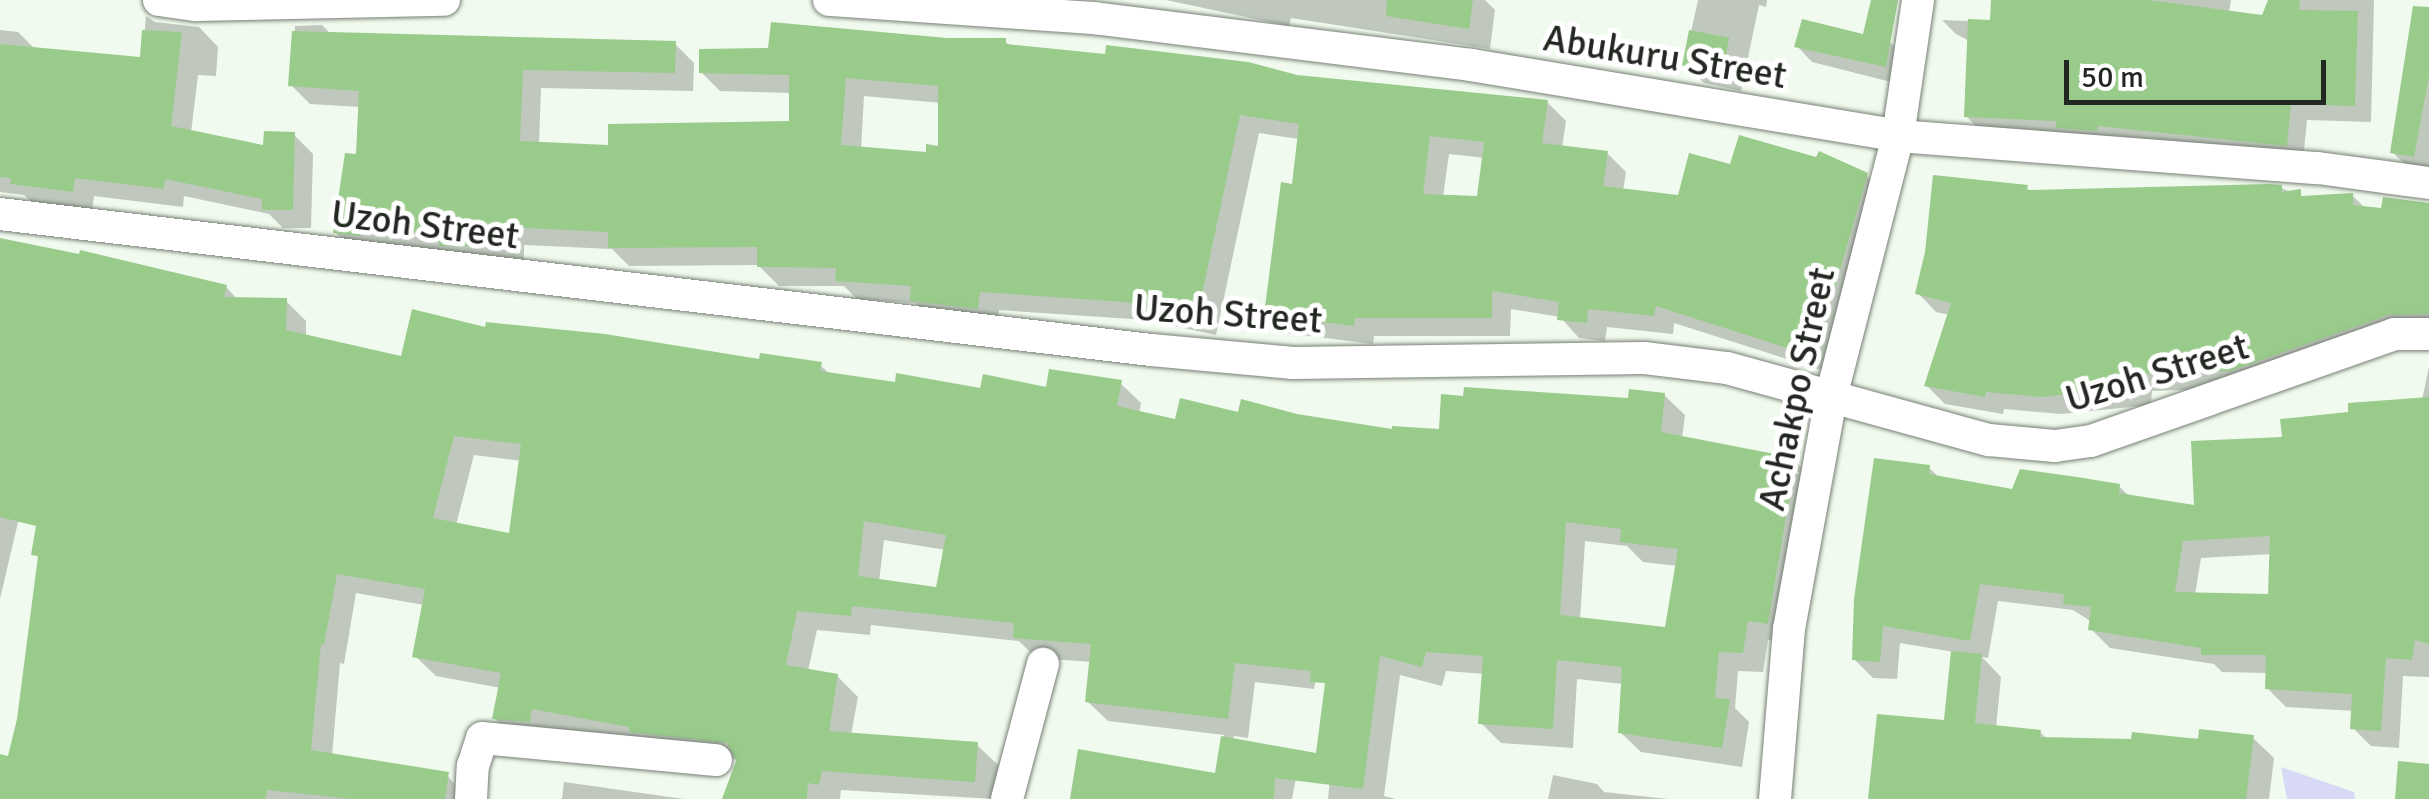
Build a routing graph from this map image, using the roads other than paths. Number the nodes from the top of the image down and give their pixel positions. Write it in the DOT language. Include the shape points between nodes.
graph roads {
  1 [pos="159,0"];
  2 [pos="444,0"];
  3 [pos="829,0"];
  4 [pos="1918,0"];
  5 [pos="1898,136"];
  6 [pos="2429,183"];
  7 [pos="0,214"];
  8 [pos="2429,334"];
  9 [pos="1831,397"];
  10 [pos="1043,664"];
  11 [pos="716,760"];
  12 [pos="470,799"];
  13 [pos="1008,799"];
  14 [pos="1775,799"];
  1 -- 2 [label="street"];
  3 -- 5 [label="street, Abukuru Street" via="1094,18 1471,65"];
  4 -- 5 [label="street, Achakpo Street"];
  5 -- 6 [label="street, Abukuru Street" via="2318,168"];
  5 -- 9 [label="street, Achakpo Street"];
  7 -- 9 [label="street, Uzoh Street" via="1151,350 1293,363 1644,358 1726,368"];
  8 -- 9 [label="street, Uzoh Street" via="2394,334 2091,441 2055,446 1989,440"];
  9 -- 14 [label="street, Achakpo Street" via="1789,629"];
  10 -- 13 [label="street"];
  11 -- 12 [label="street" via="482,738"];
}
